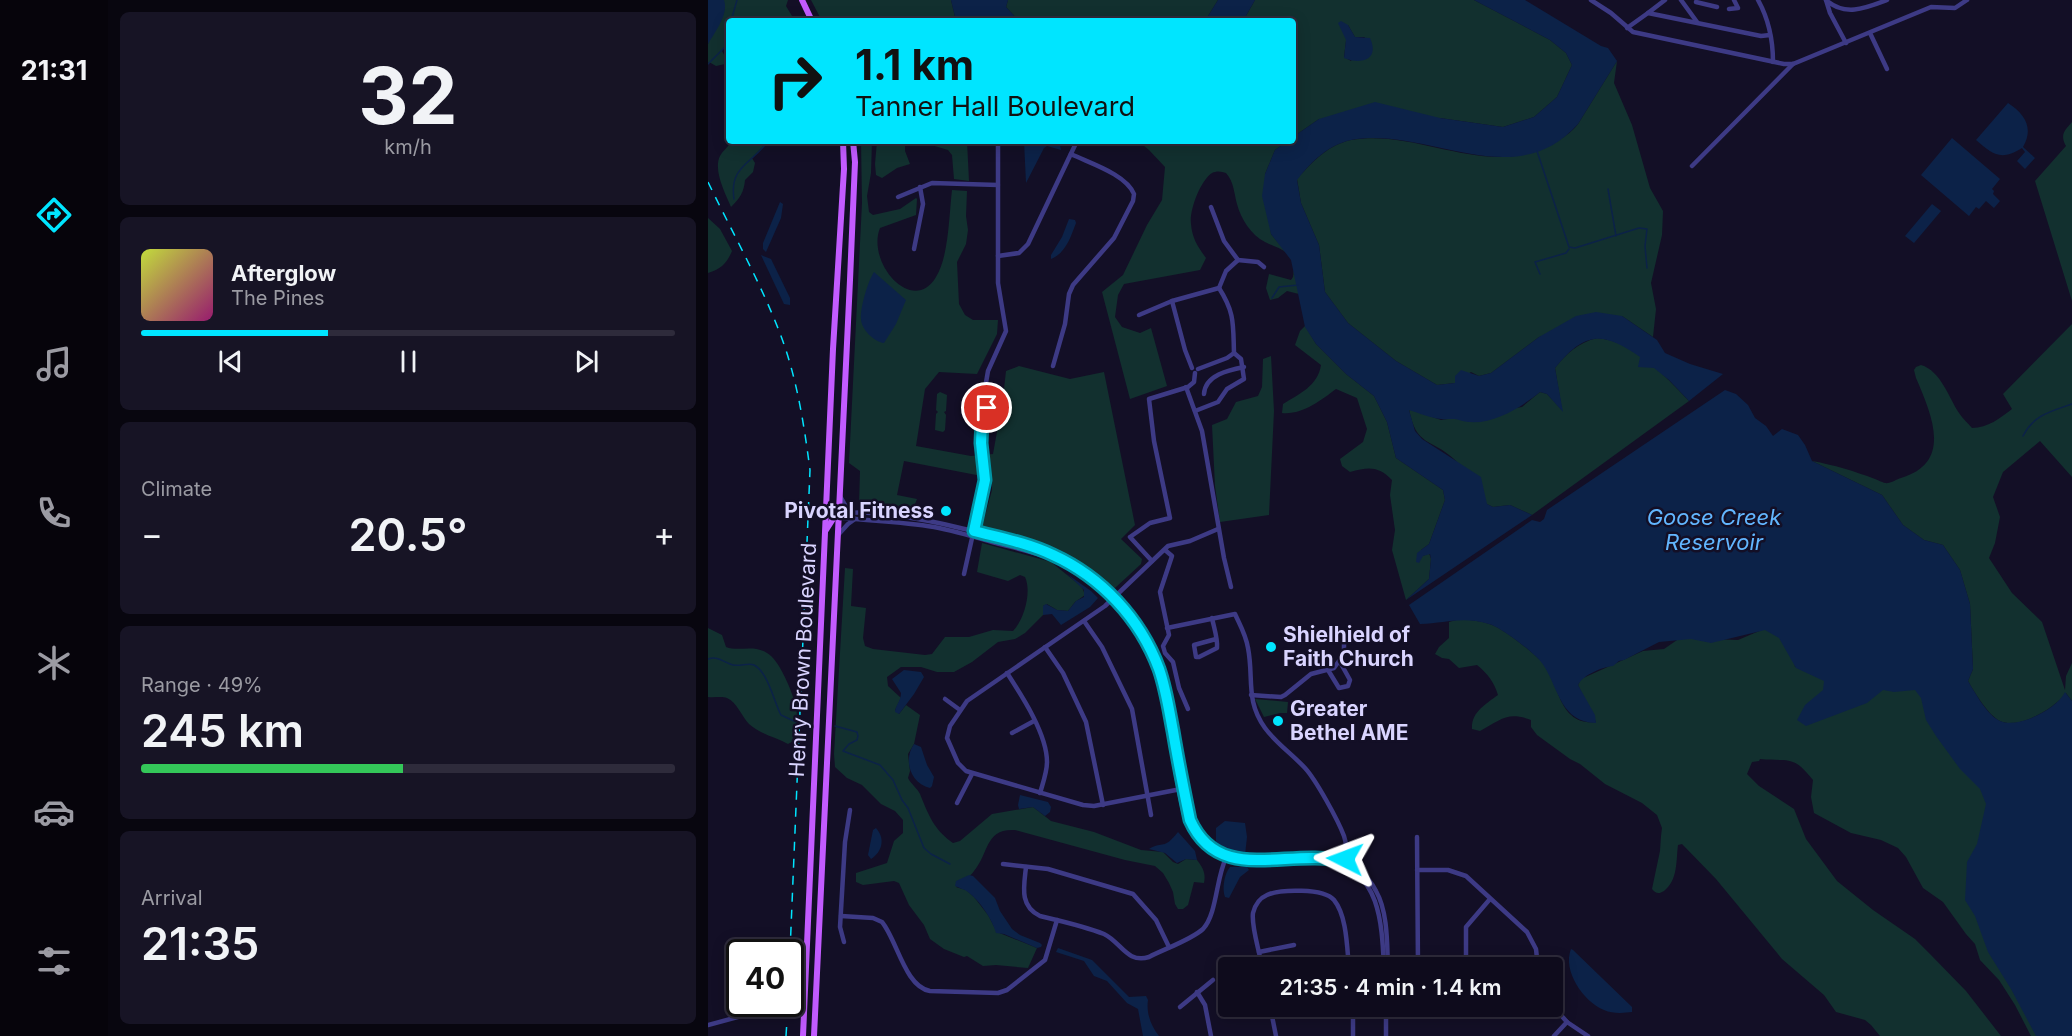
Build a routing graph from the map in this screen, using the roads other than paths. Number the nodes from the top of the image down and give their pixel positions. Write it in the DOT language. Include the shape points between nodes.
graph roads {
  1 [pos="802,0"];
  2 [pos="1591,0"];
  3 [pos="1665,0"];
  4 [pos="1681,0"];
  5 [pos="1734,0"];
  6 [pos="1768,0"];
  7 [pos="1826,0"];
  8 [pos="1887,0"];
  9 [pos="1967,0"];
  10 [pos="1697,1"];
  11 [pos="1759,2"];
  12 [pos="1717,7"];
  13 [pos="1687,9"];
  14 [pos="1730,9"];
  15 [pos="1648,13"];
  16 [pos="811,18"];
  17 [pos="1697,22"];
  18 [pos="1627,28"];
  19 [pos="1870,33"];
  20 [pos="1770,35"];
  21 [pos="1846,43"];
  22 [pos="1773,62"];
  23 [pos="1793,64"];
  24 [pos="1887,69"];
  25 [pos="843,144"];
  26 [pos="853,144"];
  27 [pos="998,144"];
  28 [pos="1076,144"];
  29 [pos="1071,154"];
  30 [pos="1692,166"];
  31 [pos="998,185"];
  32 [pos="920,187"];
  33 [pos="898,197"];
  34 [pos="1211,207"];
  35 [pos="914,249"];
  36 [pos="998,256"];
  37 [pos="1238,260"];
  38 [pos="1264,267"];
  39 [pos="1219,288"];
  40 [pos="1172,301"];
  41 [pos="1139,315"];
  42 [pos="1234,353"];
  43 [pos="1053,366"];
  44 [pos="1244,367"];
  45 [pos="1195,370"];
  46 [pos="1194,381"];
  47 [pos="1186,387"];
  48 [pos="982,406"];
  49 [pos="990,411"];
  50 [pos="1195,411"];
  51 [pos="989,418"];
  52 [pos="982,421"];
  53 [pos="840,496"];
  54 [pos="827,498"];
  55 [pos="839,515"];
  56 [pos="855,516"];
  57 [pos="1218,529"];
  58 [pos="825,531"];
  59 [pos="974,534"];
  60 [pos="838,535"];
  61 [pos="1165,550"];
  62 [pos="1152,561"];
  63 [pos="964,574"];
  64 [pos="1231,587"];
  65 [pos="1112,599"];
  66 [pos="1212,618"];
  67 [pos="1084,621"];
  68 [pos="1167,627"];
  69 [pos="1344,638"];
  70 [pos="1216,639"];
  71 [pos="1045,647"];
  72 [pos="1340,662"];
  73 [pos="1328,670"];
  74 [pos="1007,673"];
  75 [pos="1251,695"];
  76 [pos="945,699"];
  77 [pos="1188,709"];
  78 [pos="960,710"];
  79 [pos="1034,722"];
  80 [pos="1012,732"];
  81 [pos="972,774"];
  82 [pos="1181,789"];
  83 [pos="1040,793"];
  84 [pos="1149,796"];
  85 [pos="957,803"];
  86 [pos="1103,805"];
  87 [pos="850,810"];
  88 [pos="1151,814"];
  89 [pos="1417,837"];
  90 [pos="1226,858"];
  91 [pos="1003,864"];
  92 [pos="1343,864"];
  93 [pos="1026,867"];
  94 [pos="1417,870"];
  95 [pos="1490,899"];
  96 [pos="841,916"];
  97 [pos="1057,921"];
  98 [pos="844,942"];
  99 [pos="1294,945"];
  100 [pos="1169,946"];
  101 [pos="1259,952"];
  102 [pos="1260,957"];
  103 [pos="1348,957"];
  104 [pos="1383,957"];
  105 [pos="1387,957"];
  106 [pos="1418,957"];
  107 [pos="1466,957"];
  108 [pos="1537,957"];
  109 [pos="1140,959"];
  110 [pos="1140,965"];
  111 [pos="1213,980"];
  112 [pos="1197,992"];
  113 [pos="1180,1007"];
  114 [pos="738,1017"];
  115 [pos="1272,1017"];
  116 [pos="1353,1017"];
  117 [pos="1386,1017"];
  118 [pos="1563,1017"];
  119 [pos="1567,1022"];
  120 [pos="708,1025"];
  121 [pos="803,1036"];
  122 [pos="814,1036"];
  123 [pos="1211,1036"];
  124 [pos="1276,1036"];
  125 [pos="1353,1036"];
  126 [pos="1386,1036"];
  127 [pos="1554,1036"];
  128 [pos="1588,1036"];
  1 -- 16 [label="main road"];
  2 -- 18 [label="street"];
  3 -- 15 [label="street"];
  4 -- 13 [label="street"];
  5 -- 14 [label="street" via="1738,8"];
  6 -- 11 [label="street"];
  7 -- 8 [label="street" via="1841,9 1855,10"];
  7 -- 21 [label="street"];
  9 -- 19 [label="street" via="1955,8 1931,7"];
  10 -- 12 [label="street"];
  10 -- 13 [label="street"];
  11 -- 20 [label="street"];
  13 -- 17 [label="street"];
  15 -- 17 [label="street"];
  15 -- 18 [label="street"];
  17 -- 20 [label="street"];
  18 -- 22 [label="street"];
  19 -- 21 [label="street"];
  19 -- 24 [label="street"];
  20 -- 22 [label="street"];
  21 -- 23 [label="street"];
  22 -- 23 [label="street"];
  23 -- 30 [label="street"];
  25 -- 54 [label="main road, Henry Brown Boulevard"];
  26 -- 53 [label="main road, Henry Brown Boulevard"];
  27 -- 31 [label="street"];
  28 -- 29 [label="street"];
  29 -- 36 [label="street" via="1028,244 1019,253"];
  29 -- 43 [label="street" via="1116,175 1127,182 1134,194 1114,238 1073,285"];
  31 -- 32 [label="street" via="932,183"];
  31 -- 36 [label="street"];
  32 -- 33 [label="street"];
  32 -- 35 [label="street" via="923,204"];
  34 -- 37 [label="street" via="1224,241"];
  36 -- 48 [label="street" via="1006,331 988,371"];
  37 -- 38 [label="street" via="1258,262"];
  37 -- 39 [label="street" via="1226,271"];
  39 -- 40 [label="street"];
  39 -- 42 [label="street" via="1231,308"];
  40 -- 41 [label="street"];
  40 -- 45 [label="street" via="1185,350"];
  42 -- 44 [label="street"];
  42 -- 45 [label="street"];
  44 -- 46 [label="street" via="1223,372 1204,391"];
  44 -- 50 [label="street" via="1240,383 1227,388 1218,402"];
  45 -- 46 [label="street"];
  46 -- 47 [label="street"];
  47 -- 50 [label="street"];
  47 -- 62 [label="street" via="1149,399 1170,518 1150,523 1130,537"];
  48 -- 49 [label="street"];
  48 -- 52 [label="street" via="975,414"];
  49 -- 51 [label="street"];
  49 -- 51 [label="street" via="996,415"];
  50 -- 57 [label="street" via="1207,453"];
  51 -- 52 [label="street"];
  52 -- 59 [label="street" via="985,480"];
  53 -- 55 [label="main road, Henry Brown Boulevard"];
  53 -- 56 [label="street"];
  54 -- 55 [label="main road"];
  54 -- 58 [label="main road, Henry Brown Boulevard"];
  55 -- 56 [label="street"];
  55 -- 58 [label="main road"];
  55 -- 60 [label="main road, Henry Brown Boulevard"];
  56 -- 59 [label="street"];
  56 -- 60 [label="street"];
  57 -- 61 [label="street" via="1174,543"];
  57 -- 64 [label="street"];
  58 -- 121 [label="main road, Henry Brown Boulevard"];
  59 -- 63 [label="street"];
  59 -- 65 [label="street" via="1054,560"];
  60 -- 122 [label="main road, Henry Brown Boulevard"];
  61 -- 62 [label="street"];
  61 -- 68 [label="street" via="1172,556 1161,592"];
  62 -- 65 [label="street"];
  65 -- 67 [label="street"];
  65 -- 82 [label="street" via="1152,664"];
  66 -- 68 [label="street"];
  66 -- 70 [label="street"];
  66 -- 75 [label="street" via="1236,615 1243,628"];
  67 -- 71 [label="street"];
  67 -- 84 [label="street" via="1102,647 1132,709"];
  68 -- 77 [label="street" via="1169,635 1163,650 1173,662"];
  69 -- 72 [label="street"];
  70 -- 70 [label="street" via="1217,648 1196,657 1194,645"];
  71 -- 74 [label="street"];
  71 -- 86 [label="street" via="1063,673 1086,722"];
  72 -- 73 [label="street"];
  72 -- 73 [label="street" via="1350,680 1348,686 1339,688"];
  73 -- 75 [label="street" via="1311,674 1281,697"];
  74 -- 78 [label="street"];
  74 -- 79 [label="street"];
  75 -- 92 [label="street" via="1265,728 1306,770 1344,836"];
  76 -- 78 [label="street"];
  78 -- 81 [label="street" via="947,738 958,763"];
  79 -- 80 [label="street"];
  79 -- 83 [label="street" via="1046,754"];
  81 -- 83 [label="street"];
  81 -- 85 [label="street"];
  82 -- 84 [label="street"];
  82 -- 90 [label="street" via="1186,822 1194,835 1209,850"];
  83 -- 86 [label="street" via="1083,805"];
  84 -- 86 [label="street"];
  84 -- 88 [label="street"];
  87 -- 96 [label="street" via="844,842"];
  89 -- 94 [label="street"];
  90 -- 92 [label="street" via="1252,864"];
  90 -- 100 [label="street" via="1207,923 1197,933"];
  91 -- 93 [label="street"];
  92 -- 104 [label="street" via="1360,876 1373,893"];
  92 -- 105 [label="street" via="1365,875 1376,890"];
  93 -- 97 [label="street" via="1023,892 1028,907 1035,914"];
  93 -- 100 [label="street" via="1047,869 1133,894 1156,920"];
  94 -- 95 [label="street" via="1460,873"];
  94 -- 106 [label="street"];
  95 -- 107 [label="street" via="1466,927"];
  95 -- 108 [label="street" via="1527,932"];
  96 -- 97 [label="street" via="882,922 912,979 921,988 991,993 1007,990 1045,960"];
  96 -- 98 [label="street"];
  97 -- 109 [label="street" via="1107,935 1128,954"];
  99 -- 101 [label="street"];
  100 -- 109 [label="street"];
  101 -- 102 [label="street"];
  101 -- 103 [label="street" via="1253,920 1259,900 1275,893 1315,891 1326,894 1336,904 1346,929"];
  109 -- 110 [label="street"];
  111 -- 112 [label="street"];
  112 -- 113 [label="street"];
  112 -- 123 [label="street" via="1205,1005"];
  114 -- 120 [label="street"];
  115 -- 124 [label="street"];
  116 -- 125 [label="street"];
  117 -- 126 [label="street"];
  118 -- 119 [label="street"];
  119 -- 127 [label="street"];
  119 -- 128 [label="street"];
}
